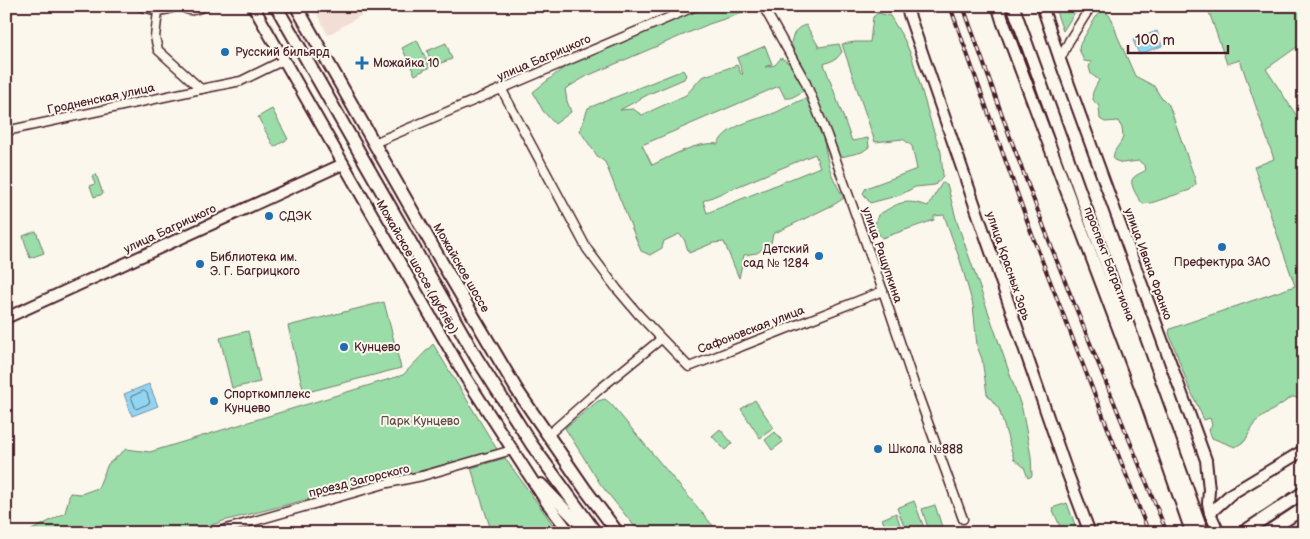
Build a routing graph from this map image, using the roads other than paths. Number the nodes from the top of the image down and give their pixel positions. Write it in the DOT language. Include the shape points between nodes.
graph roads {
  1 [pos="139,6"];
  2 [pos="176,6"];
  3 [pos="181,6"];
  4 [pos="205,6"];
  5 [pos="254,6"];
  6 [pos="276,6"];
  7 [pos="296,6"];
  8 [pos="696,6"];
  9 [pos="763,6"];
  10 [pos="906,6"];
  11 [pos="998,6"];
  12 [pos="1042,6"];
  13 [pos="1091,6"];
  14 [pos="158,11"];
  15 [pos="1015,12"];
  16 [pos="284,60"];
  17 [pos="1060,60"];
  18 [pos="201,89"];
  19 [pos="502,90"];
  20 [pos="6,130"];
  21 [pos="374,143"];
  22 [pos="343,164"];
  23 [pos="883,291"];
  24 [pos="6,318"];
  25 [pos="661,339"];
  26 [pos="548,435"];
  27 [pos="512,450"];
  28 [pos="1304,450"];
  29 [pos="522,462"];
  30 [pos="1304,492"];
  31 [pos="1304,508"];
  32 [pos="1210,513"];
  33 [pos="963,518"];
  34 [pos="1217,528"];
  35 [pos="212,533"];
  36 [pos="570,533"];
  37 [pos="588,533"];
  38 [pos="596,533"];
  39 [pos="618,533"];
  40 [pos="1090,533"];
  41 [pos="1192,533"];
  42 [pos="1203,533"];
  43 [pos="1242,533"];
  44 [pos="1266,533"];
  1 -- 14 [label="street"];
  2 -- 14 [label="street"];
  3 -- 4 [label="street" via="192,11"];
  5 -- 16 [label="street, Можайское шоссе (дублёр)"];
  6 -- 38 [label="main road" via="476,357 528,439"];
  7 -- 21 [label="main road, Можайское шоссе"];
  8 -- 19 [label="street, улица Багрицкого"];
  9 -- 23 [label="street, улица Ращупкина" via="811,94"];
  10 -- 40 [label="street, улица Красных Зорь"];
  11 -- 41 [label="main road, проспект Багратиона, bridge"];
  12 -- 17 [label="street, улица Ивана Франко"];
  13 -- 17 [label="street"];
  14 -- 18 [label="street" via="155,37 158,50"];
  15 -- 42 [label="main road, проспект Багратиона, bridge"];
  16 -- 18 [label="street, Гродненская улица" via="241,82"];
  16 -- 22 [label="street, Можайское шоссе (дублёр)"];
  17 -- 32 [label="street, улица Ивана Франко" via="1206,460"];
  18 -- 20 [label="street, Гродненская улица"];
  19 -- 21 [label="street, улица Багрицкого"];
  19 -- 25 [label="street, Сафоновская улица" via="587,249"];
  21 -- 26 [label="main road, Можайское шоссе" via="490,346"];
  22 -- 24 [label="street, улица Багрицкого"];
  22 -- 27 [label="street, Можайское шоссе (дублёр)" via="466,378"];
  23 -- 25 [label="street, Сафоновская улица" via="689,367"];
  23 -- 33 [label="street, улица Ращупкина"];
  25 -- 26 [label="street"];
  26 -- 39 [label="main road, Можайское шоссе"];
  27 -- 29 [label="street, Можайское шоссе (дублёр)"];
  27 -- 35 [label="street, проезд Загорского"];
  28 -- 32 [label="street" via="1231,494"];
  29 -- 36 [label="street, Можайское шоссе (дублёр)"];
  29 -- 37 [label="street"];
  30 -- 43 [label="main road"];
  31 -- 44 [label="main road"];
  32 -- 34 [label="street, улица Ивана Франко"];
}
